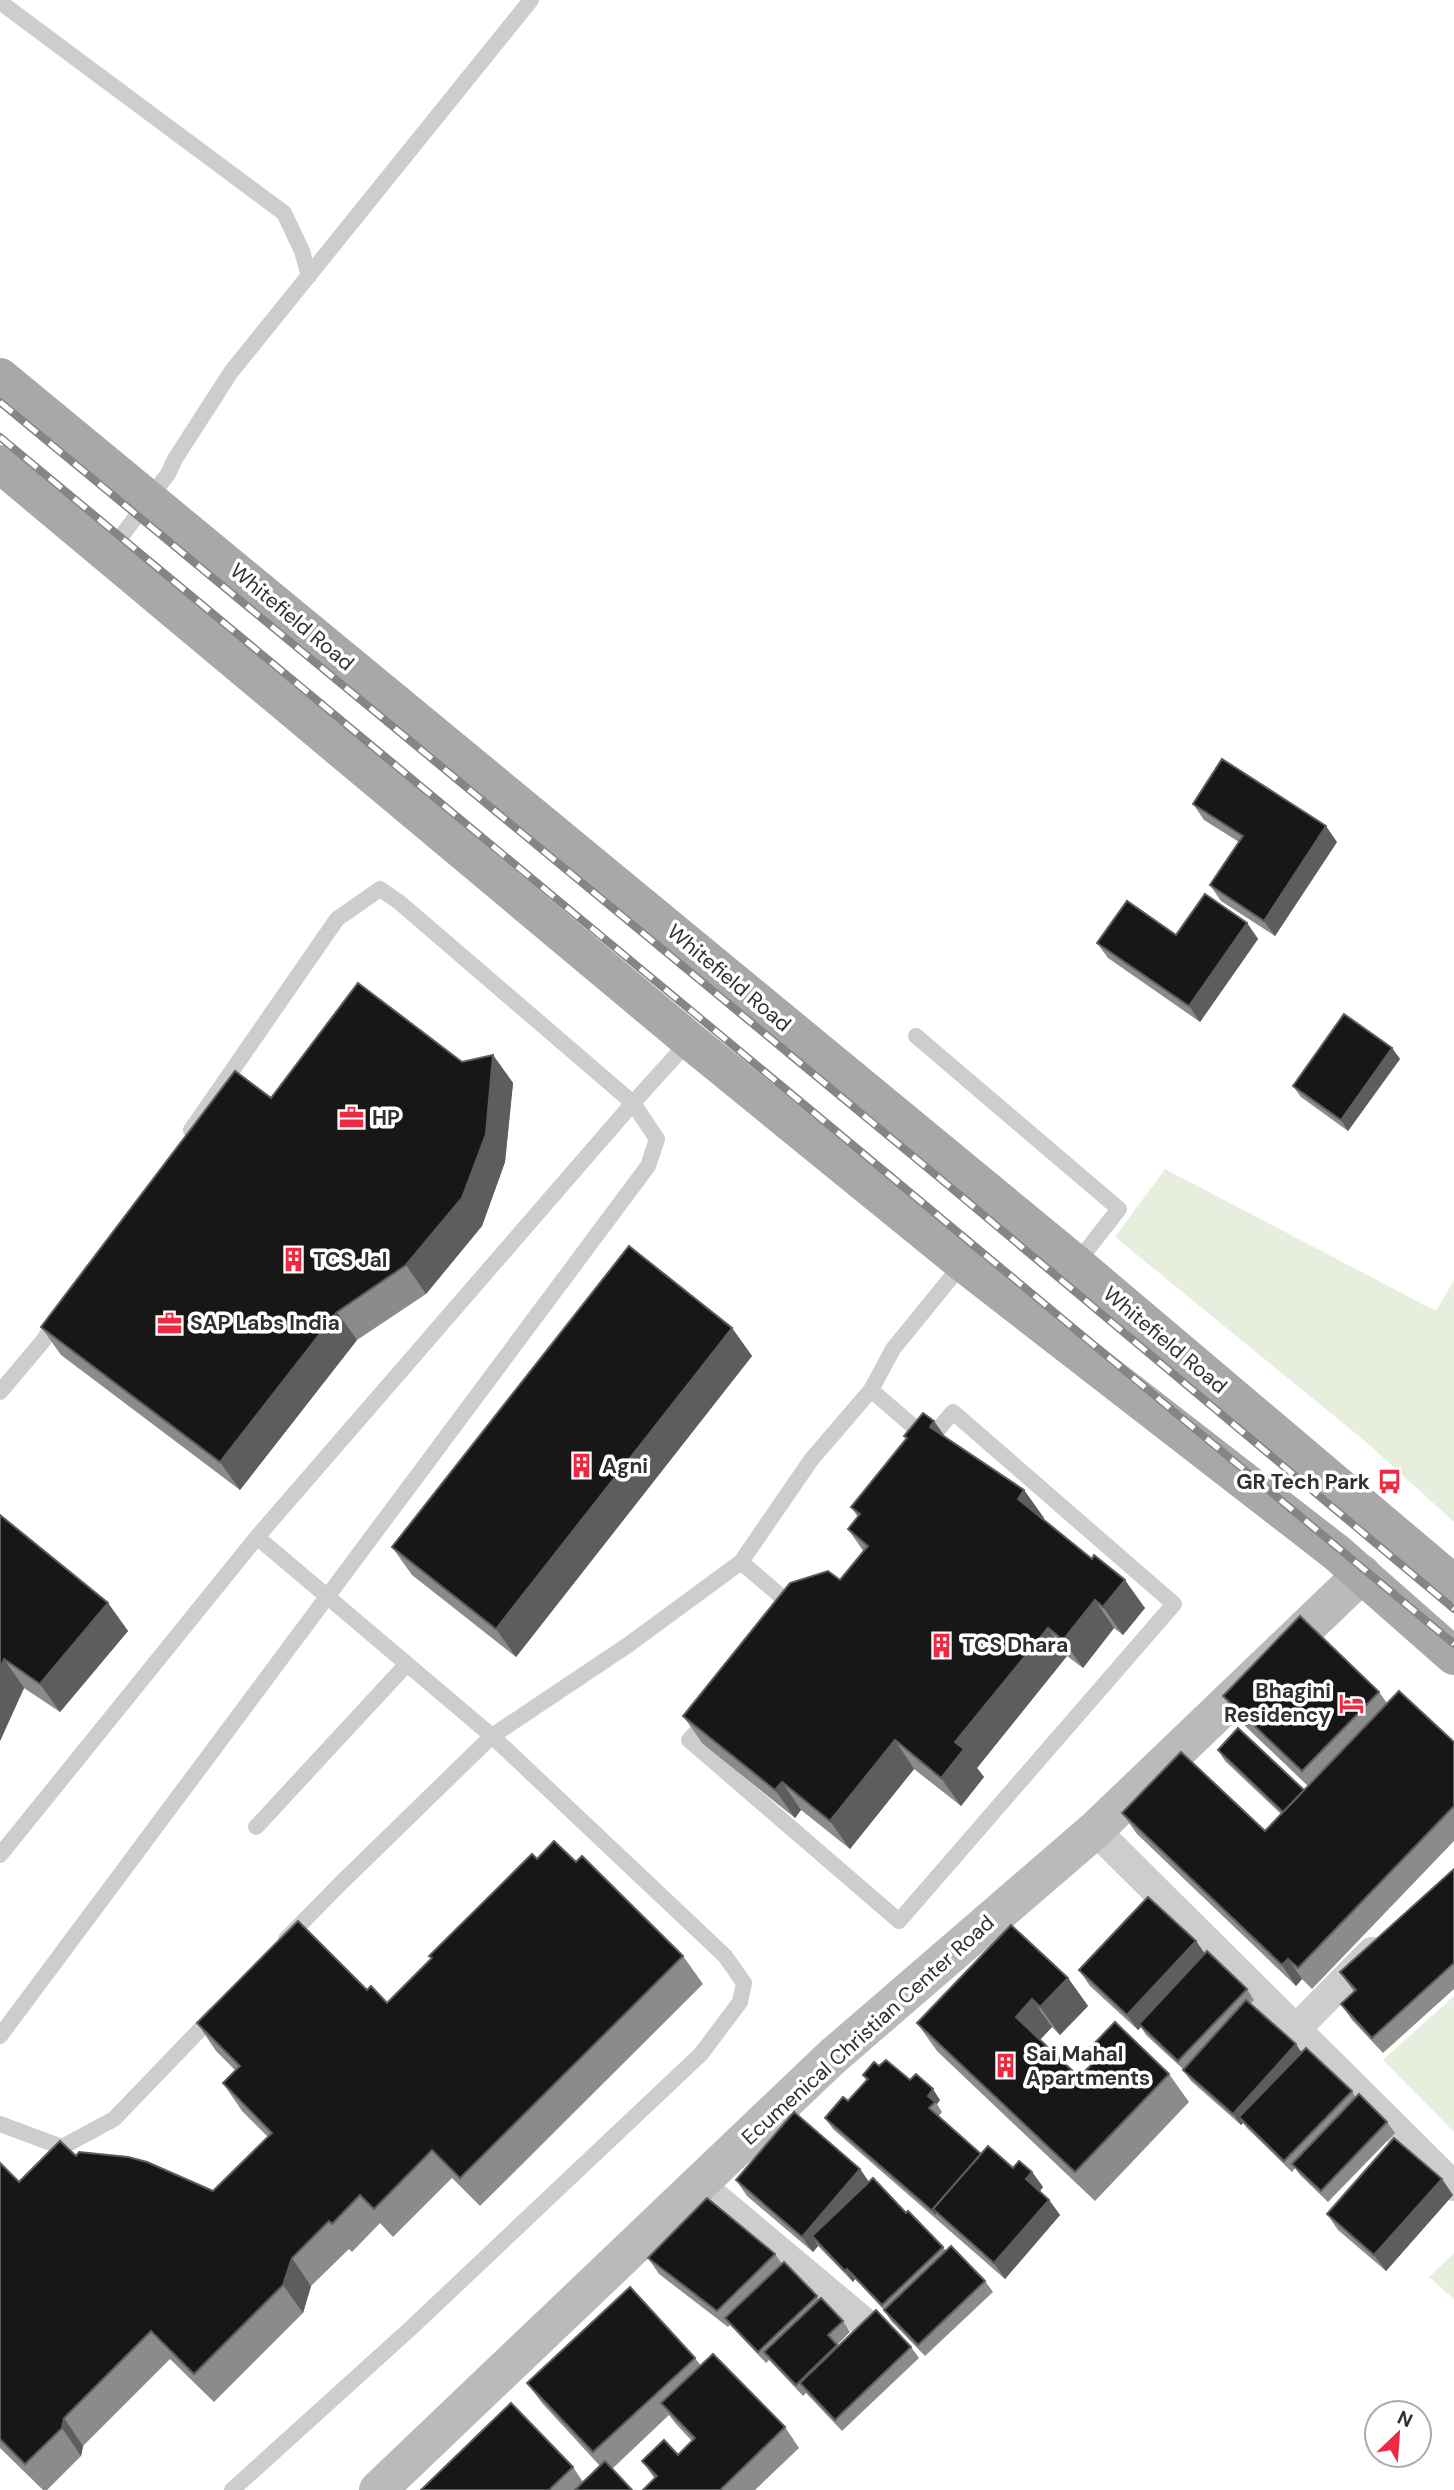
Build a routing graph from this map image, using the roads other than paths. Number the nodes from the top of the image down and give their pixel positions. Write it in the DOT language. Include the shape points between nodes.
graph roads {
  1 [pos="531,0"];
  2 [pos="0,2"];
  3 [pos="309,276"];
  4 [pos="0,377"];
  5 [pos="0,464"];
  6 [pos="148,498"];
  7 [pos="108,554"];
  8 [pos="916,1036"];
  9 [pos="689,1040"];
  10 [pos="633,1103"];
  11 [pos="186,1138"];
  12 [pos="963,1263"];
  13 [pos="1076,1264"];
  14 [pos="66,1307"];
  15 [pos="871,1390"];
  16 [pos="0,1392"];
  17 [pos="257,1537"];
  18 [pos="741,1562"];
  19 [pos="1362,1574"];
  20 [pos="1454,1584"];
  21 [pos="327,1596"];
  22 [pos="791,1623"];
  23 [pos="1454,1656"];
  24 [pos="407,1664"];
  25 [pos="715,1711"];
  26 [pos="492,1736"];
  27 [pos="256,1827"];
  28 [pos="1095,1830"];
  29 [pos="0,1855"];
  30 [pos="1395,1929"];
  31 [pos="275,1952"];
  32 [pos="228,2001"];
  33 [pos="1297,2028"];
  34 [pos="0,2036"];
  35 [pos="0,2124"];
  36 [pos="699,2184"];
  37 [pos="1454,2186"];
  38 [pos="865,2323"];
  39 [pos="232,2490"];
  40 [pos="378,2490"];
  1 -- 3 [label="lane"];
  2 -- 3 [label="lane" via="284,214"];
  3 -- 6 [label="lane" via="231,372"];
  4 -- 6 [label="main road, Whitefield Road"];
  5 -- 7 [label="main road"];
  6 -- 7 [label="lane"];
  6 -- 13 [label="main road, Whitefield Road"];
  7 -- 9 [label="main road"];
  8 -- 13 [label="lane" via="1119,1209"];
  9 -- 10 [label="lane"];
  9 -- 12 [label="main road"];
  10 -- 11 [label="lane" via="380,889 337,919"];
  10 -- 17 [label="lane"];
  10 -- 21 [label="lane" via="657,1139 648,1167"];
  12 -- 15 [label="lane" via="893,1349"];
  12 -- 19 [label="main road"];
  13 -- 20 [label="main road, Whitefield Road"];
  14 -- 16 [label="lane"];
  15 -- 18 [label="lane" via="811,1460"];
  15 -- 25 [label="lane" via="929,1440 953,1412 1174,1604 899,1921 689,1740"];
  17 -- 21 [label="lane"];
  17 -- 29 [label="lane"];
  18 -- 22 [label="lane" via="800,1613"];
  18 -- 26 [label="lane" via="628,1646"];
  19 -- 23 [label="main road"];
  19 -- 28 [label="street, Ecumenical Christian Center Road"];
  21 -- 24 [label="lane"];
  21 -- 34 [label="lane"];
  24 -- 26 [label="lane"];
  24 -- 27 [label="lane"];
  26 -- 31 [label="lane"];
  26 -- 39 [label="lane" via="725,1956 744,1983 740,2002 701,2054"];
  28 -- 33 [label="street"];
  28 -- 36 [label="street, Ecumenical Christian Center Road" via="832,2057"];
  30 -- 33 [label="street"];
  32 -- 35 [label="lane" via="114,2119 62,2147"];
  33 -- 37 [label="street"];
  36 -- 38 [label="street"];
  36 -- 40 [label="street, Ecumenical Christian Center Road"];
}
